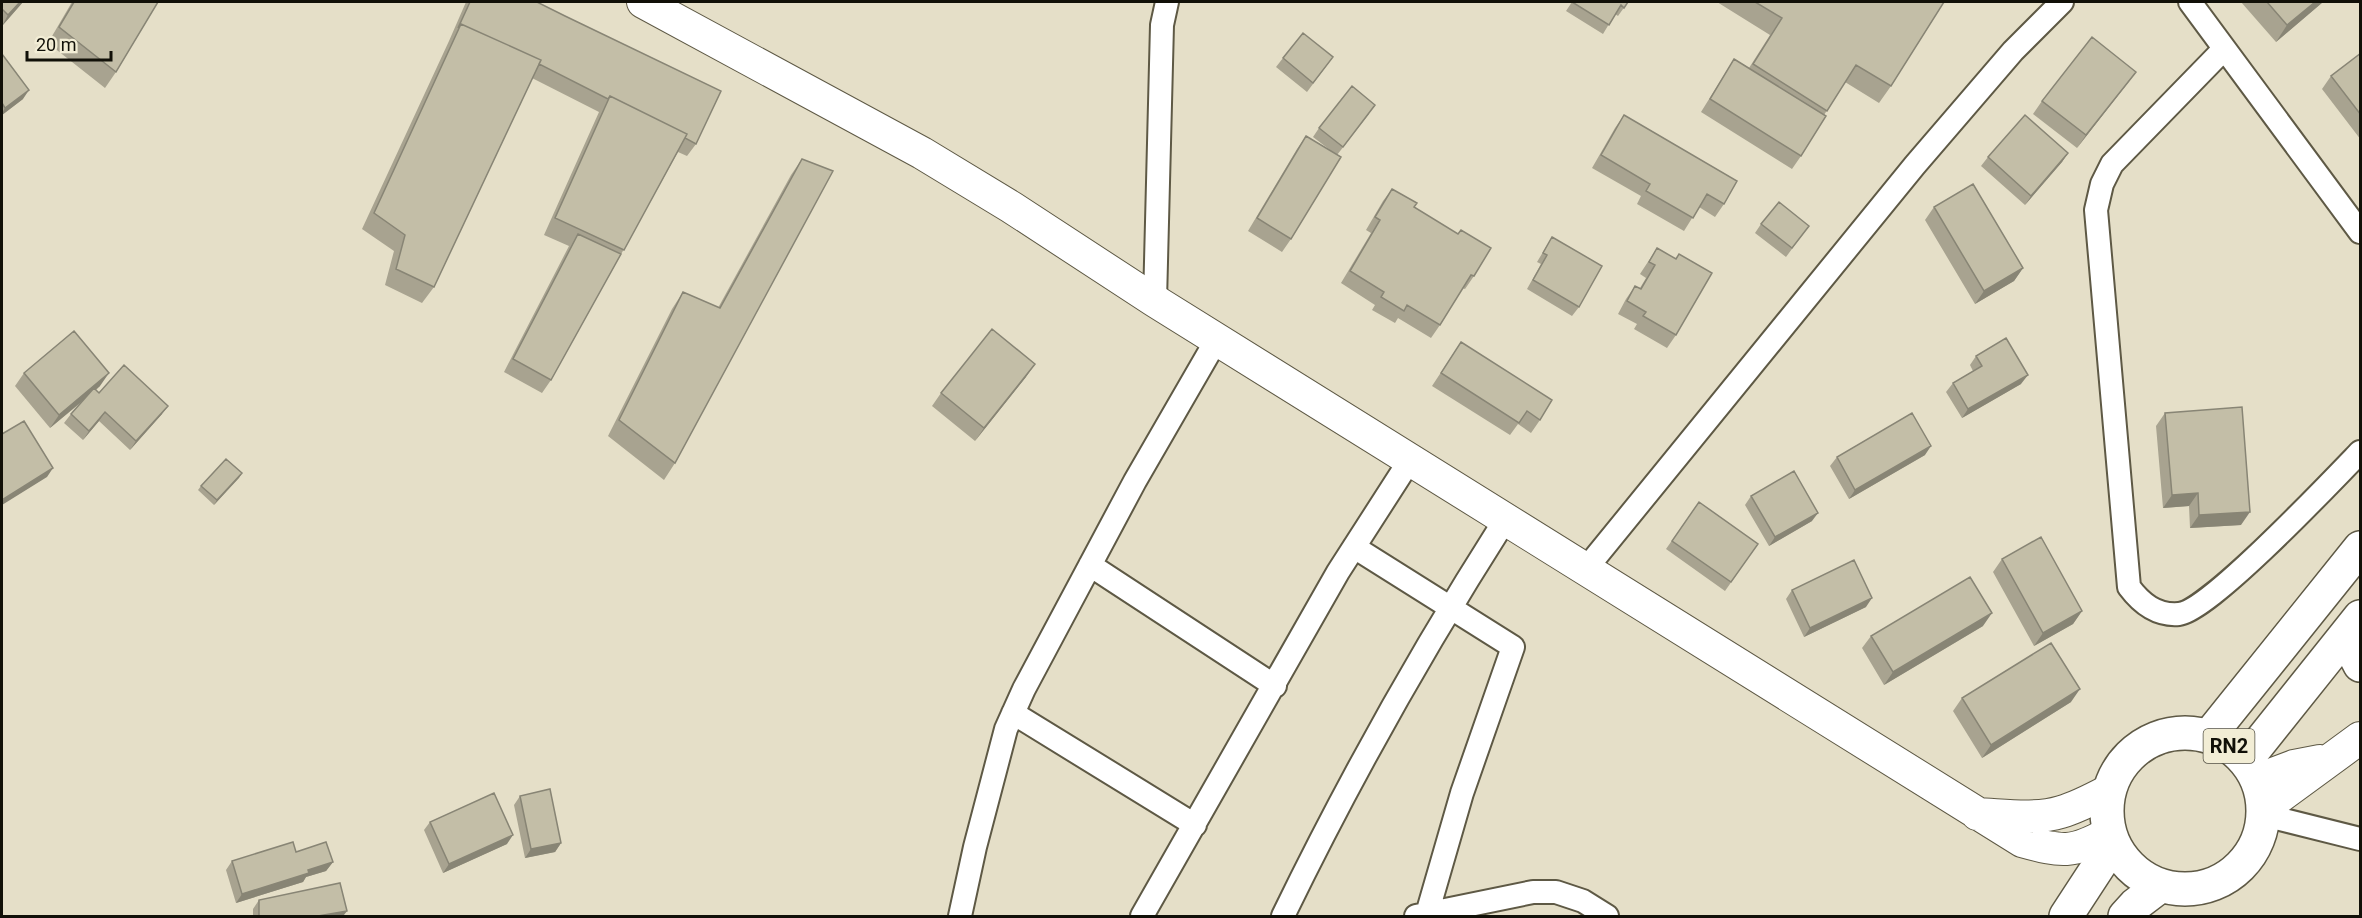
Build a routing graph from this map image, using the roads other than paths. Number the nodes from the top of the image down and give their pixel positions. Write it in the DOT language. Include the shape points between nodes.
graph roads {
  1 [pos="643,2"];
  2 [pos="1167,2"];
  3 [pos="2062,2"];
  4 [pos="2190,2"];
  5 [pos="2224,49"];
  6 [pos="2361,232"];
  7 [pos="1155,301"];
  8 [pos="1217,339"];
  9 [pos="2361,452"];
  10 [pos="1410,460"];
  11 [pos="1506,520"];
  12 [pos="1354,547"];
  13 [pos="2361,548"];
  14 [pos="1090,565"];
  15 [pos="1585,570"];
  16 [pos="1450,608"];
  17 [pos="2353,626"];
  18 [pos="2361,665"];
  19 [pos="1275,686"];
  20 [pos="1013,713"];
  21 [pos="2209,736"];
  22 [pos="2361,738"];
  23 [pos="2108,791"];
  24 [pos="2257,791"];
  25 [pos="1976,814"];
  26 [pos="1195,825"];
  27 [pos="2111,839"];
  28 [pos="2361,839"];
  29 [pos="2160,886"];
  30 [pos="1420,915"];
  31 [pos="960,916"];
  32 [pos="1142,916"];
  33 [pos="1283,916"];
  34 [pos="1607,916"];
  35 [pos="2066,916"];
  36 [pos="2125,916"];
  1 -- 7 [label="main road" via="922,153"];
  2 -- 7 [label="street" via="1162,25"];
  3 -- 15 [label="street" via="2013,51 1915,165"];
  4 -- 5 [label="street"];
  5 -- 6 [label="street"];
  5 -- 9 [label="street" via="2112,164 2102,183 2097,210 2129,587 2141,604 2158,611 2179,614 2205,602"];
  7 -- 8 [label="main road"];
  8 -- 10 [label="main road"];
  8 -- 14 [label="street"];
  10 -- 11 [label="main road"];
  10 -- 12 [label="street"];
  11 -- 15 [label="main road"];
  11 -- 16 [label="street"];
  12 -- 16 [label="street"];
  12 -- 19 [label="street"];
  13 -- 21 [label="highway, RN2"];
  14 -- 19 [label="street"];
  14 -- 20 [label="street"];
  15 -- 25 [label="main road"];
  16 -- 30 [label="street" via="1513,648"];
  16 -- 33 [label="street" via="1370,747"];
  17 -- 18 [label="highway"];
  17 -- 24 [label="highway, RN2"];
  19 -- 26 [label="street"];
  20 -- 26 [label="street"];
  20 -- 31 [label="street"];
  21 -- 23 [label="highway, RN2" via="2177,732 2147,742 2122,762"];
  21 -- 24 [label="highway, RN2" via="2229,746"];
  22 -- 24 [label="main road" via="2306,780"];
  23 -- 25 [label="main road" via="2059,813"];
  23 -- 27 [label="highway, RN2" via="2106,812"];
  24 -- 28 [label="street"];
  24 -- 29 [label="highway, RN2" via="2259,839 2247,860 2230,876 2208,887 2184,890"];
  25 -- 27 [label="main road" via="2022,841 2048,849 2065,851"];
  26 -- 32 [label="street"];
  27 -- 29 [label="highway, RN2" via="2124,862 2141,877"];
  27 -- 35 [label="highway"];
  29 -- 36 [label="highway"];
  30 -- 34 [label="street" via="1533,892 1556,892"];
}
